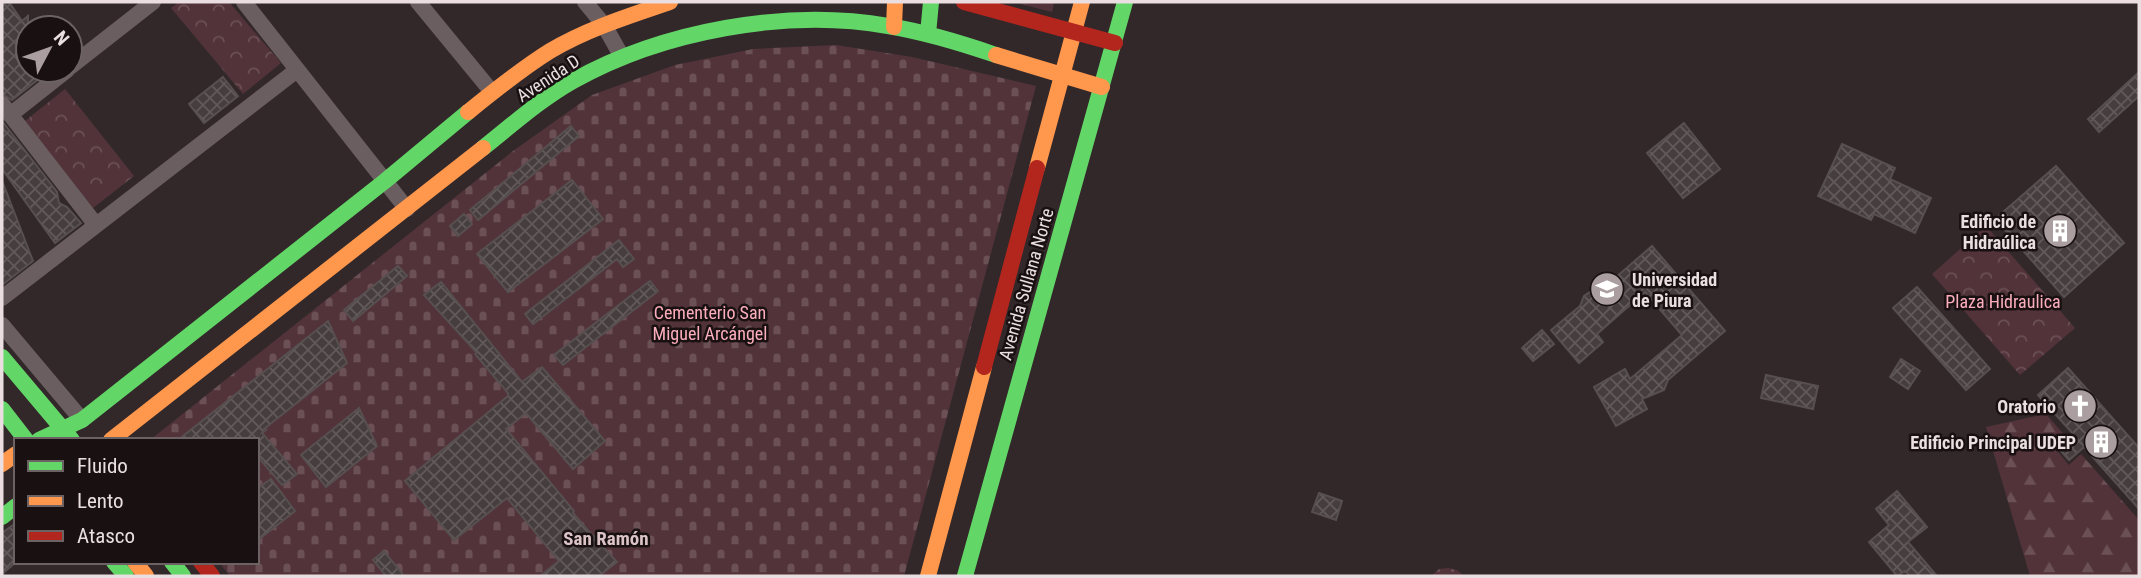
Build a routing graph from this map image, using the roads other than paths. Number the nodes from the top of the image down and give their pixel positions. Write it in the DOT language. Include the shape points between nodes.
graph roads {
  1 [pos="153,2"];
  2 [pos="244,2"];
  3 [pos="418,2"];
  4 [pos="585,2"];
  5 [pos="670,2"];
  6 [pos="895,2"];
  7 [pos="931,2"];
  8 [pos="964,2"];
  9 [pos="1082,2"];
  10 [pos="1125,2"];
  11 [pos="604,25"];
  12 [pos="894,27"];
  13 [pos="1074,32"];
  14 [pos="928,34"];
  15 [pos="1115,43"];
  16 [pos="84,56"];
  17 [pos="622,57"];
  18 [pos="298,70"];
  19 [pos="1061,77"];
  20 [pos="45,84"];
  21 [pos="1102,87"];
  22 [pos="492,92"];
  23 [pos="6,110"];
  24 [pos="385,181"];
  25 [pos="407,209"];
  26 [pos="96,225"];
  27 [pos="2,298"];
  28 [pos="2,326"];
  29 [pos="2,356"];
  30 [pos="2,409"];
  31 [pos="82,420"];
  32 [pos="67,434"];
  33 [pos="24,438"];
  34 [pos="48,438"];
  35 [pos="98,438"];
  36 [pos="114,438"];
  37 [pos="928,576"];
  38 [pos="965,576"];
  1 -- 16 [label="street"];
  2 -- 18 [label="street"];
  3 -- 22 [label="street"];
  4 -- 11 [label="street"];
  5 -- 11 [label="main road, Avenida D"];
  6 -- 12 [label="main road"];
  7 -- 14 [label="main road"];
  8 -- 13 [label="main road"];
  9 -- 13 [label="main road, Avenida Sullana Norte"];
  10 -- 15 [label="main road, Avenida Sullana Norte"];
  11 -- 17 [label="street"];
  11 -- 22 [label="main road, Avenida D" via="551,51"];
  12 -- 14 [label="main road, Avenida D"];
  12 -- 17 [label="main road, Avenida D" via="845,21 754,24"];
  13 -- 15 [label="main road"];
  13 -- 19 [label="main road, Avenida Sullana Norte"];
  14 -- 19 [label="main road, Avenida D"];
  15 -- 21 [label="main road, Avenida Sullana Norte"];
  17 -- 25 [label="main road, Avenida D" via="572,81"];
  18 -- 24 [label="street"];
  18 -- 26 [label="street"];
  19 -- 21 [label="main road, Avenida D"];
  19 -- 37 [label="main road, Avenida Sullana Norte"];
  20 -- 23 [label="street"];
  21 -- 38 [label="main road, Avenida Sullana Norte"];
  22 -- 24 [label="main road, Avenida D"];
  23 -- 26 [label="street"];
  24 -- 25 [label="street"];
  24 -- 31 [label="main road, Avenida D"];
  25 -- 36 [label="main road, Avenida D"];
  26 -- 27 [label="street"];
  28 -- 31 [label="street"];
  29 -- 32 [label="main road"];
  30 -- 33 [label="main road"];
  31 -- 32 [label="main road, Avenida D"];
  31 -- 35 [label="main road"];
  32 -- 34 [label="main road, Avenida D"];
}
